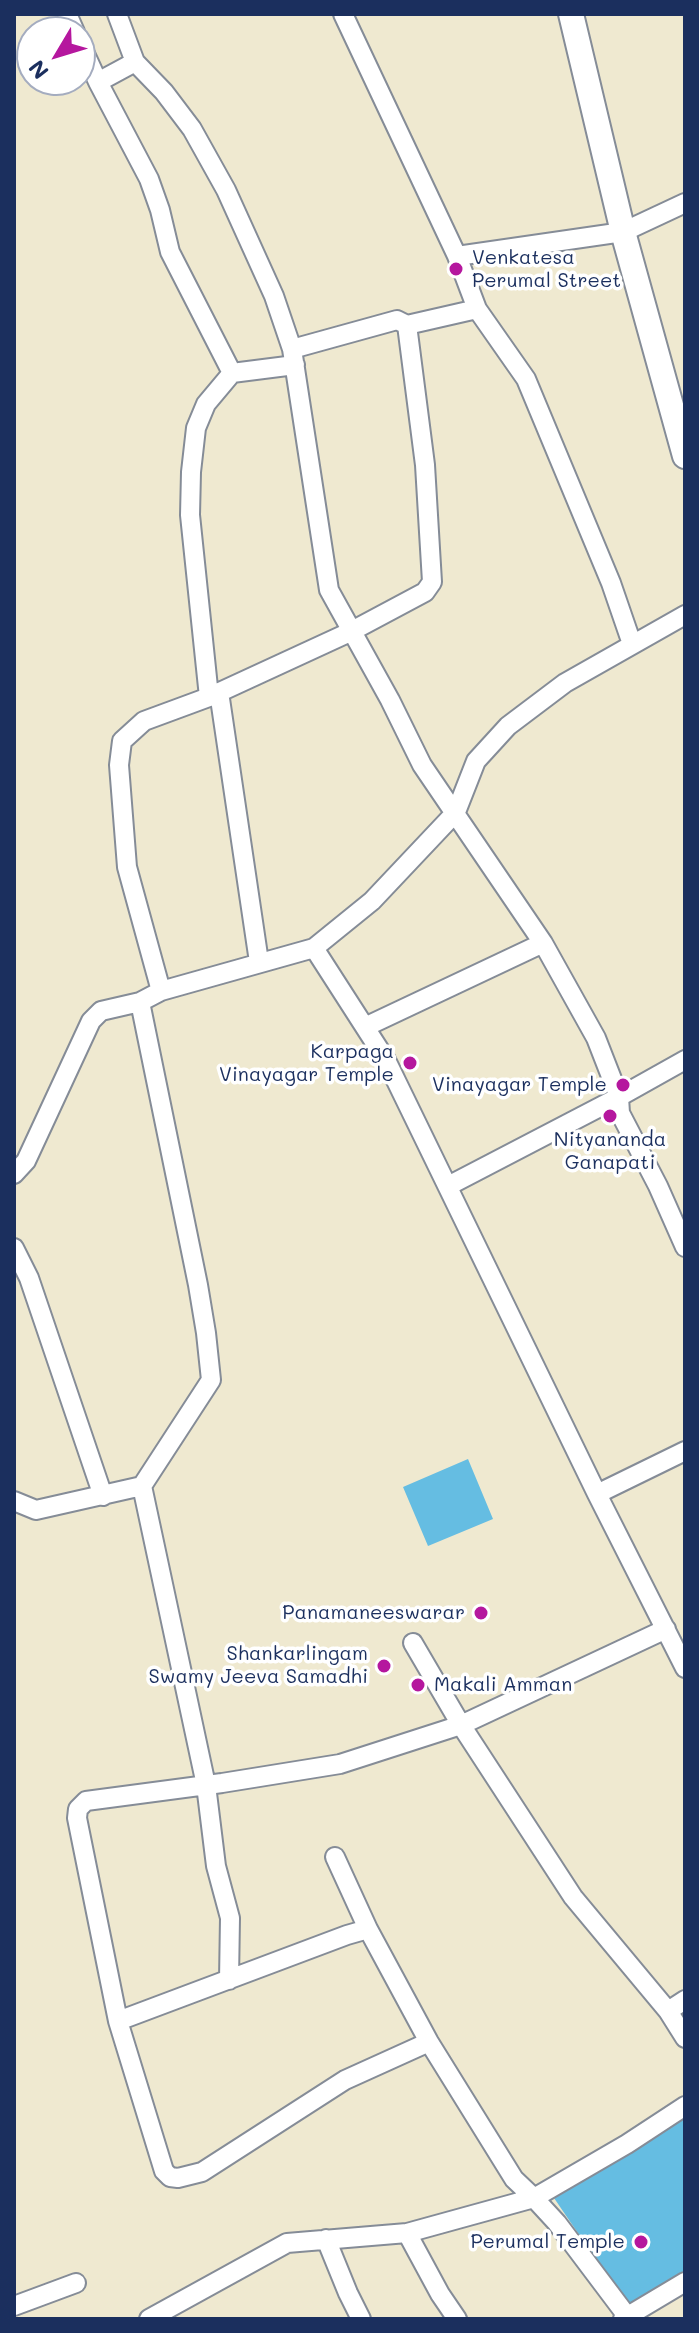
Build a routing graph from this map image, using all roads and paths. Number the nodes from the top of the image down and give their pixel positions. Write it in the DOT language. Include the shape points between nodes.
graph roads {
  1 [pos="117,14"];
  2 [pos="343,14"];
  3 [pos="571,14"];
  4 [pos="135,62"];
  5 [pos="96,78"];
  6 [pos="98,82"];
  7 [pos="685,203"];
  8 [pos="623,232"];
  9 [pos="457,256"];
  10 [pos="477,309"];
  11 [pos="407,325"];
  12 [pos="293,357"];
  13 [pos="232,373"];
  14 [pos="677,399"];
  15 [pos="685,456"];
  16 [pos="685,615"];
  17 [pos="350,632"];
  18 [pos="632,644"];
  19 [pos="214,695"];
  20 [pos="456,812"];
  21 [pos="543,943"];
  22 [pos="314,948"];
  23 [pos="259,962"];
  24 [pos="161,991"];
  25 [pos="140,1002"];
  26 [pos="365,1027"];
  27 [pos="685,1060"];
  28 [pos="619,1097"];
  29 [pos="14,1174"];
  30 [pos="448,1186"];
  31 [pos="685,1247"];
  32 [pos="14,1248"];
  33 [pos="685,1451"];
  34 [pos="142,1486"];
  35 [pos="597,1494"];
  36 [pos="103,1496"];
  37 [pos="14,1501"];
  38 [pos="666,1629"];
  39 [pos="413,1643"];
  40 [pos="685,1668"];
  41 [pos="461,1725"];
  42 [pos="206,1785"];
  43 [pos="335,1857"];
  44 [pos="368,1929"];
  45 [pos="229,1980"];
  46 [pos="685,2000"];
  47 [pos="668,2011"];
  48 [pos="118,2021"];
  49 [pos="685,2038"];
  50 [pos="429,2042"];
  51 [pos="685,2106"];
  52 [pos="534,2198"];
  53 [pos="407,2233"];
  54 [pos="326,2239"];
  55 [pos="685,2282"];
  56 [pos="76,2283"];
  57 [pos="14,2306"];
  58 [pos="625,2318"];
  59 [pos="149,2319"];
  60 [pos="361,2319"];
  61 [pos="457,2319"];
  1 -- 4 [label="street"];
  2 -- 9 [label="street"];
  3 -- 8 [label="highway"];
  4 -- 6 [label="street"];
  4 -- 12 [label="street" via="192,129 226,190 269,283"];
  5 -- 6 [label="street"];
  6 -- 13 [label="street" via="149,179 170,252"];
  7 -- 8 [label="street"];
  8 -- 9 [label="street"];
  8 -- 14 [label="highway"];
  9 -- 10 [label="street"];
  10 -- 11 [label="street"];
  10 -- 18 [label="street" via="526,379"];
  11 -- 12 [label="street" via="397,320"];
  11 -- 17 [label="street" via="425,465 432,582 425,592"];
  12 -- 13 [label="street"];
  12 -- 17 [label="street" via="329,590"];
  13 -- 19 [label="street" via="206,404 196,428 191,472 190,515"];
  14 -- 15 [label="highway"];
  16 -- 18 [label="street"];
  17 -- 19 [label="street"];
  17 -- 20 [label="street" via="422,765"];
  18 -- 20 [label="street" via="565,683 508,726 476,761"];
  19 -- 23 [label="street"];
  19 -- 24 [label="street" via="144,721 122,741 127,867"];
  20 -- 21 [label="street"];
  20 -- 22 [label="street" via="372,901"];
  21 -- 26 [label="street"];
  21 -- 28 [label="street" via="596,1038"];
  22 -- 23 [label="street"];
  22 -- 26 [label="street"];
  23 -- 24 [label="street"];
  24 -- 25 [label="street"];
  25 -- 29 [label="street" via="101,1011 91,1021 26,1161"];
  25 -- 34 [label="street" via="198,1285 211,1380"];
  26 -- 30 [label="street"];
  27 -- 28 [label="street"];
  28 -- 30 [label="street"];
  28 -- 31 [label="street" via="620,1113"];
  30 -- 35 [label="street"];
  32 -- 36 [label="street"];
  33 -- 35 [label="street"];
  34 -- 36 [label="street"];
  34 -- 42 [label="street"];
  35 -- 38 [label="street"];
  36 -- 37 [label="street" via="36,1510"];
  38 -- 40 [label="street"];
  38 -- 41 [label="street"];
  39 -- 41 [label="street"];
  41 -- 42 [label="street" via="340,1764"];
  41 -- 47 [label="street" via="573,1897"];
  42 -- 45 [label="street" via="216,1866 230,1918"];
  42 -- 48 [label="street" via="86,1801 78,1809"];
  43 -- 44 [label="street"];
  44 -- 45 [label="street"];
  44 -- 50 [label="street"];
  45 -- 48 [label="street"];
  46 -- 47 [label="street"];
  47 -- 49 [label="street"];
  48 -- 50 [label="street" via="164,2171 178,2178 202,2172 345,2080"];
  50 -- 52 [label="street" via="514,2179"];
  51 -- 52 [label="street"];
  52 -- 53 [label="street"];
  52 -- 58 [label="street"];
  53 -- 54 [label="street"];
  53 -- 61 [label="street"];
  54 -- 59 [label="street" via="287,2243"];
  54 -- 60 [label="street"];
  55 -- 58 [label="street"];
  56 -- 57 [label="street"];
}
